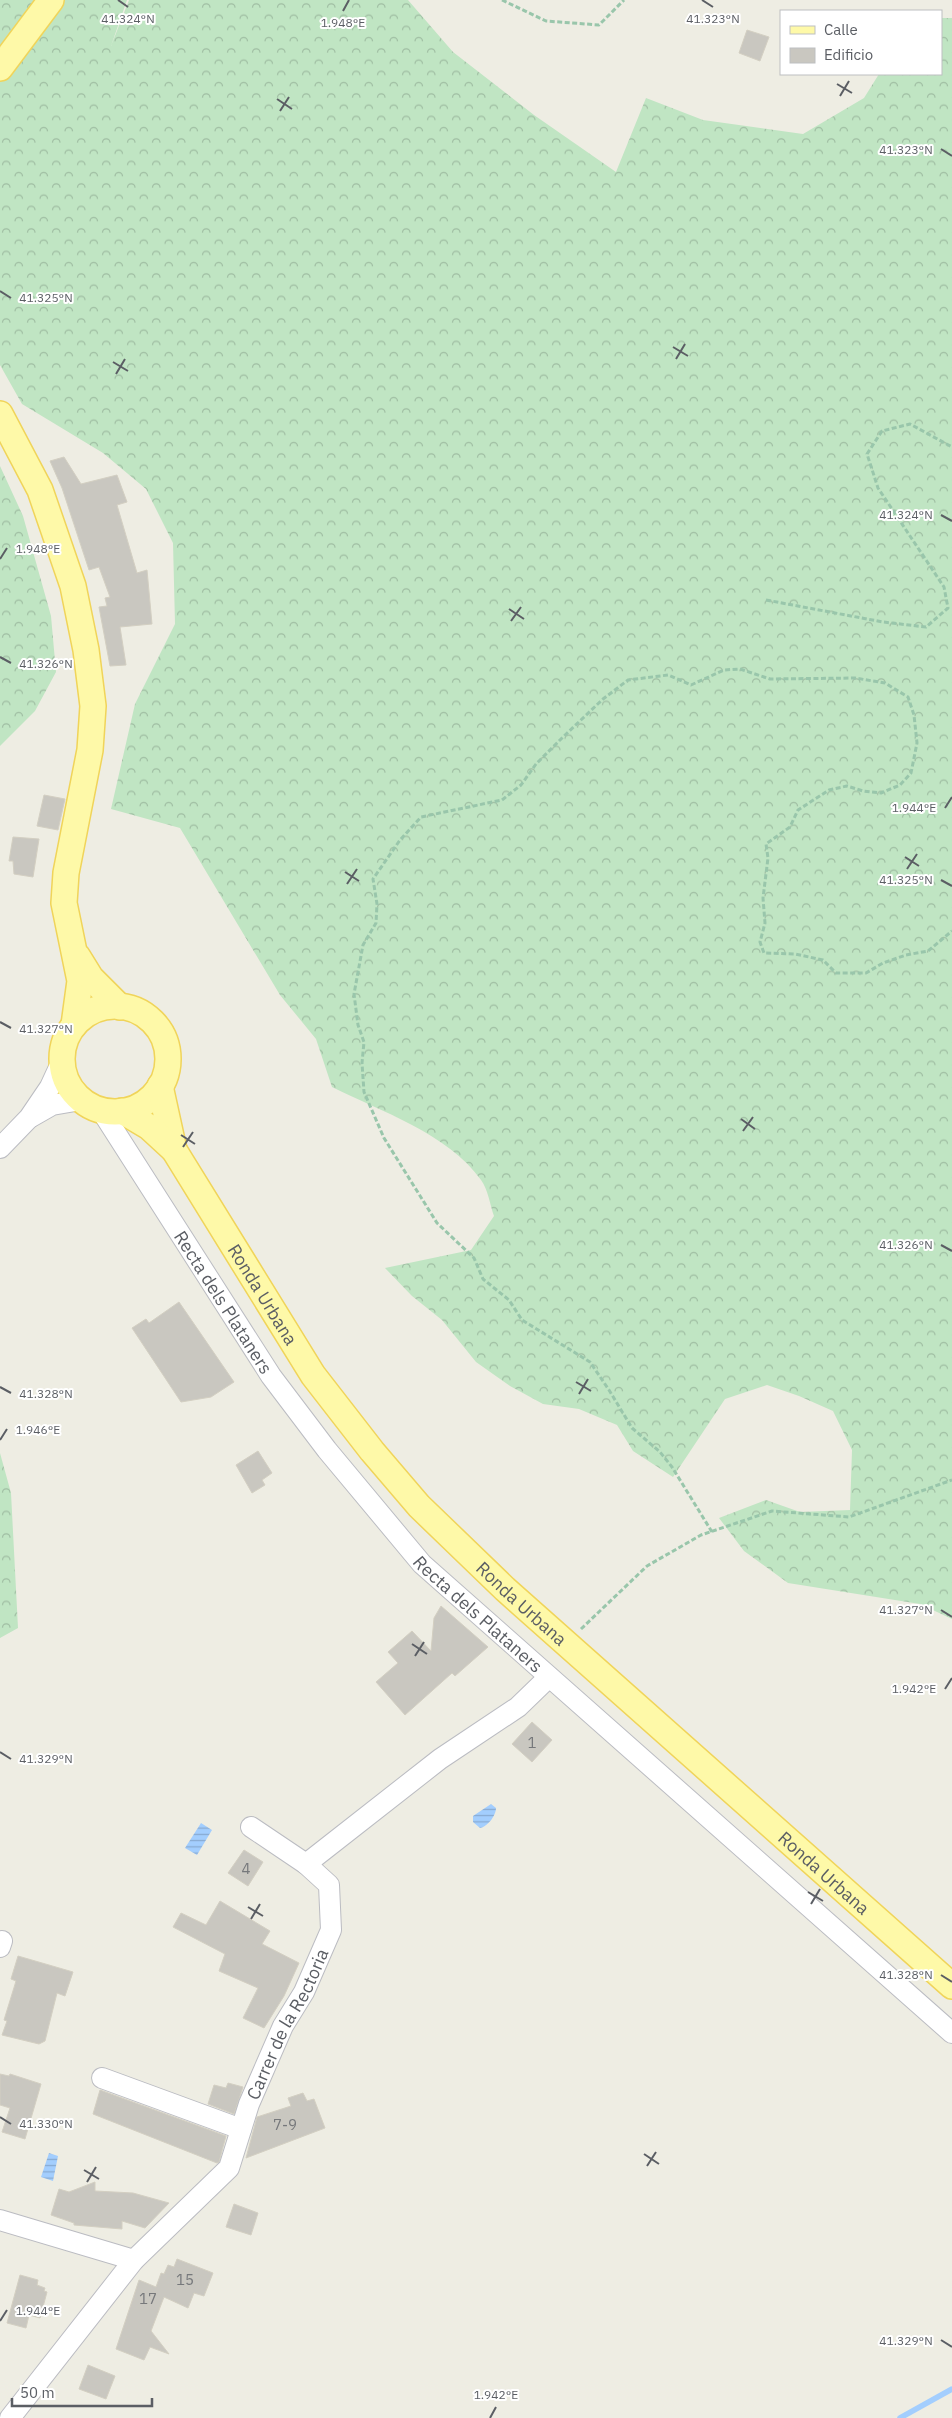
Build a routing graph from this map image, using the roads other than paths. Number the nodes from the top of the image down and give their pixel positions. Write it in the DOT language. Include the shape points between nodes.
graph roads {
  1 [pos="51,0"];
  2 [pos="0,68"];
  3 [pos="0,414"];
  4 [pos="76,954"];
  5 [pos="120,1007"];
  6 [pos="74,1025"];
  7 [pos="62,1061"];
  8 [pos="160,1086"];
  9 [pos="102,1107"];
  10 [pos="29,1118"];
  11 [pos="2,1143"];
  12 [pos="174,1150"];
  13 [pos="549,1677"];
  14 [pos="251,1827"];
  15 [pos="306,1864"];
  16 [pos="952,1986"];
  17 [pos="952,2033"];
  18 [pos="102,2078"];
  19 [pos="241,2129"];
  20 [pos="0,2220"];
  21 [pos="134,2260"];
  22 [pos="10,2418"];
  1 -- 2 [label="main road"];
  3 -- 4 [label="main road" via="40,490 73,586 86,650 93,706 90,750 66,873 64,903"];
  4 -- 5 [label="main road" via="91,978"];
  4 -- 6 [label="main road" via="80,981"];
  5 -- 6 [label="main road, Ronda Urbana" via="94,1010"];
  5 -- 8 [label="main road, Ronda Urbana" via="149,1019 164,1040 168,1061"];
  6 -- 7 [label="main road, Ronda Urbana" via="65,1042"];
  7 -- 9 [label="main road, Ronda Urbana" via="67,1083"];
  7 -- 10 [label="street" via="50,1087"];
  8 -- 9 [label="main road, Ronda Urbana" via="144,1103"];
  8 -- 12 [label="main road, Ronda Urbana"];
  9 -- 10 [label="street" via="52,1105"];
  9 -- 12 [label="main road, Ronda Urbana" via="149,1127"];
  9 -- 13 [label="street, Recta dels Plataners" via="271,1376 328,1450 422,1564"];
  10 -- 11 [label="street"];
  12 -- 16 [label="main road, Ronda Urbana" via="313,1375 419,1506 504,1589"];
  13 -- 15 [label="street" via="518,1707 440,1759"];
  13 -- 17 [label="street, Recta dels Plataners"];
  14 -- 15 [label="street, Carrer de la Rectoria"];
  15 -- 19 [label="street, Carrer de la Rectoria" via="329,1885 331,1930 304,1992 283,2026"];
  18 -- 19 [label="street"];
  19 -- 21 [label="street, Carrer de la Rectoria" via="229,2168"];
  20 -- 21 [label="street"];
  21 -- 22 [label="street, Carrer de la Rectoria"];
}
